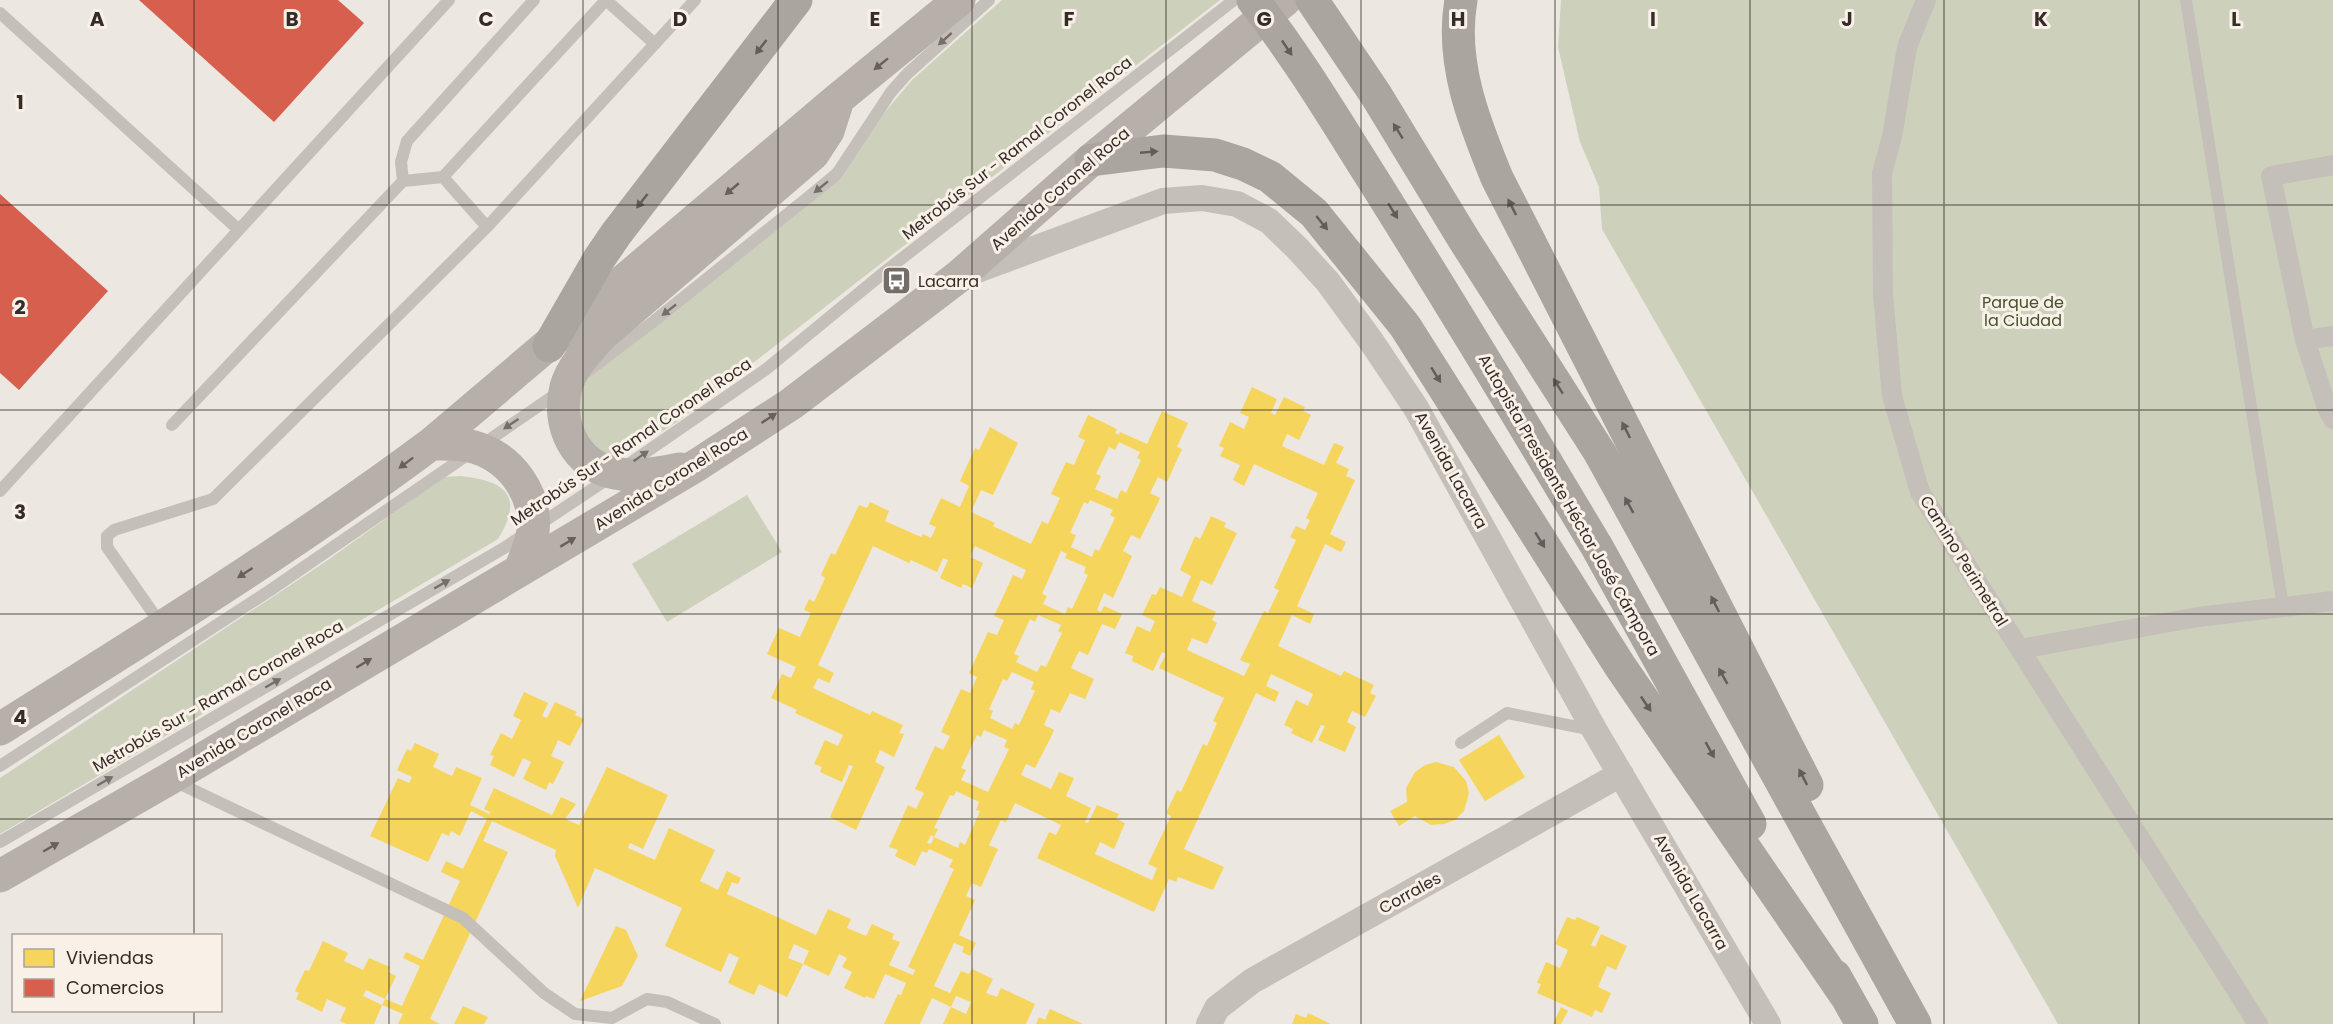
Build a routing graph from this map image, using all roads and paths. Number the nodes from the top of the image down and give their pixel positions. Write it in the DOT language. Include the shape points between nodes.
graph roads {
  1 [pos="450,0"];
  2 [pos="534,0"];
  3 [pos="606,0"];
  4 [pos="695,0"];
  5 [pos="796,0"];
  6 [pos="959,0"];
  7 [pos="989,0"];
  8 [pos="1234,0"];
  9 [pos="1253,0"];
  10 [pos="1285,0"];
  11 [pos="1312,0"];
  12 [pos="1461,0"];
  13 [pos="1926,0"];
  14 [pos="2186,0"];
  15 [pos="0,13"];
  16 [pos="655,44"];
  17 [pos="838,99"];
  18 [pos="1091,160"];
  19 [pos="2333,165"];
  20 [pos="443,177"];
  21 [pos="403,181"];
  22 [pos="487,227"];
  23 [pos="239,230"];
  24 [pos="958,277"];
  25 [pos="2333,336"];
  26 [pos="2305,340"];
  27 [pos="549,346"];
  28 [pos="566,387"];
  29 [pos="2333,419"];
  30 [pos="172,425"];
  31 [pos="431,444"];
  32 [pos="476,447"];
  33 [pos="698,465"];
  34 [pos="616,474"];
  35 [pos="0,491"];
  36 [pos="533,530"];
  37 [pos="520,570"];
  38 [pos="2333,602"];
  39 [pos="2283,606"];
  40 [pos="163,627"];
  41 [pos="2020,649"];
  42 [pos="0,729"];
  43 [pos="1595,731"];
  44 [pos="1461,743"];
  45 [pos="0,766"];
  46 [pos="1621,774"];
  47 [pos="169,779"];
  48 [pos="0,842"];
  49 [pos="0,876"];
  50 [pos="1893,985"];
  51 [pos="1846,996"];
  52 [pos="715,1024"];
  53 [pos="1209,1024"];
  54 [pos="1768,1024"];
  55 [pos="1862,1024"];
  56 [pos="1915,1024"];
  57 [pos="2259,1024"];
  1 -- 23 [label="lane"];
  2 -- 21 [label="lane" via="407,141 401,162"];
  3 -- 16 [label="lane"];
  3 -- 20 [label="lane"];
  4 -- 16 [label="lane"];
  5 -- 27 [label="highway, one-way" via="616,234"];
  6 -- 17 [label="main road, one-way"];
  7 -- 28 [label="lane, one-way" via="891,92 836,175 664,314"];
  34 -- 8 [label="lane, Metrobús Sur - Ramal Coronel Roca, one-way" via="765,370"];
  9 -- 51 [label="highway, Autopista Presidente Héctor José Cámpora, one-way, bridge" via="1350,143 1597,547"];
  10 -- 18 [label="main road, Avenida Coronel Roca"];
  50 -- 11 [label="highway, one-way" via="1600,453 1376,95"];
  50 -- 12 [label="highway, one-way" via="1827,823 1497,178 1472,116 1461,62"];
  13 -- 41 [label="street, Camino Perimetral" via="1907,48 1882,173 1883,294 1892,396 1920,492"];
  14 -- 39 [label="lane"];
  15 -- 23 [label="lane"];
  16 -- 22 [label="lane"];
  17 -- 27 [label="main road, one-way"];
  17 -- 28 [label="main road" via="828,131 813,154 603,334 586,352"];
  18 -- 24 [label="main road, Avenida Coronel Roca"];
  18 -- 51 [label="highway, one-way" via="1163,151 1215,155 1270,177 1314,213 1405,326 1620,666"];
  19 -- 26 [label="street" via="2271,176"];
  20 -- 21 [label="lane"];
  20 -- 22 [label="lane"];
  21 -- 30 [label="lane"];
  22 -- 40 [label="lane" via="213,499 114,530 107,536 106,548"];
  23 -- 35 [label="lane"];
  33 -- 24 [label="main road, Avenida Coronel Roca, one-way" via="791,404"];
  24 -- 43 [label="street, Avenida Lacarra" via="1163,201 1202,198 1237,204 1269,222 1328,282 1416,408"];
  25 -- 26 [label="street"];
  26 -- 29 [label="street"];
  27 -- 31 [label="main road"];
  28 -- 32 [label="lane, one-way"];
  28 -- 34 [label="main road" via="564,411 574,448 600,469"];
  31 -- 32 [label="main road"];
  31 -- 40 [label="main road, one-way" via="360,497"];
  32 -- 36 [label="main road" via="512,470 532,508"];
  32 -- 45 [label="lane" via="269,591"];
  33 -- 34 [label="main road" via="640,475"];
  37 -- 33 [label="main road, Avenida Coronel Roca, one-way"];
  34 -- 36 [label="lane, Metrobús Sur - Ramal Coronel Roca"];
  36 -- 37 [label="main road"];
  48 -- 36 [label="lane, Metrobús Sur - Ramal Coronel Roca, one-way"];
  47 -- 37 [label="main road, Avenida Coronel Roca, one-way"];
  38 -- 39 [label="street"];
  39 -- 41 [label="street"];
  40 -- 42 [label="main road"];
  41 -- 57 [label="street, Camino Perimetral"];
  43 -- 44 [label="lane" via="1507,713"];
  43 -- 46 [label="street, Avenida Lacarra"];
  46 -- 53 [label="street, Corrales" via="1252,981 1217,1008"];
  46 -- 54 [label="street, Avenida Lacarra"];
  49 -- 47 [label="main road, Avenida Coronel Roca, one-way"];
  47 -- 52 [label="lane" via="463,918 544,993 574,1014 612,1018 647,999 667,1002"];
  50 -- 56 [label="highway"];
  51 -- 55 [label="highway, Autopista Presidente Héctor José Cámpora"];
}
